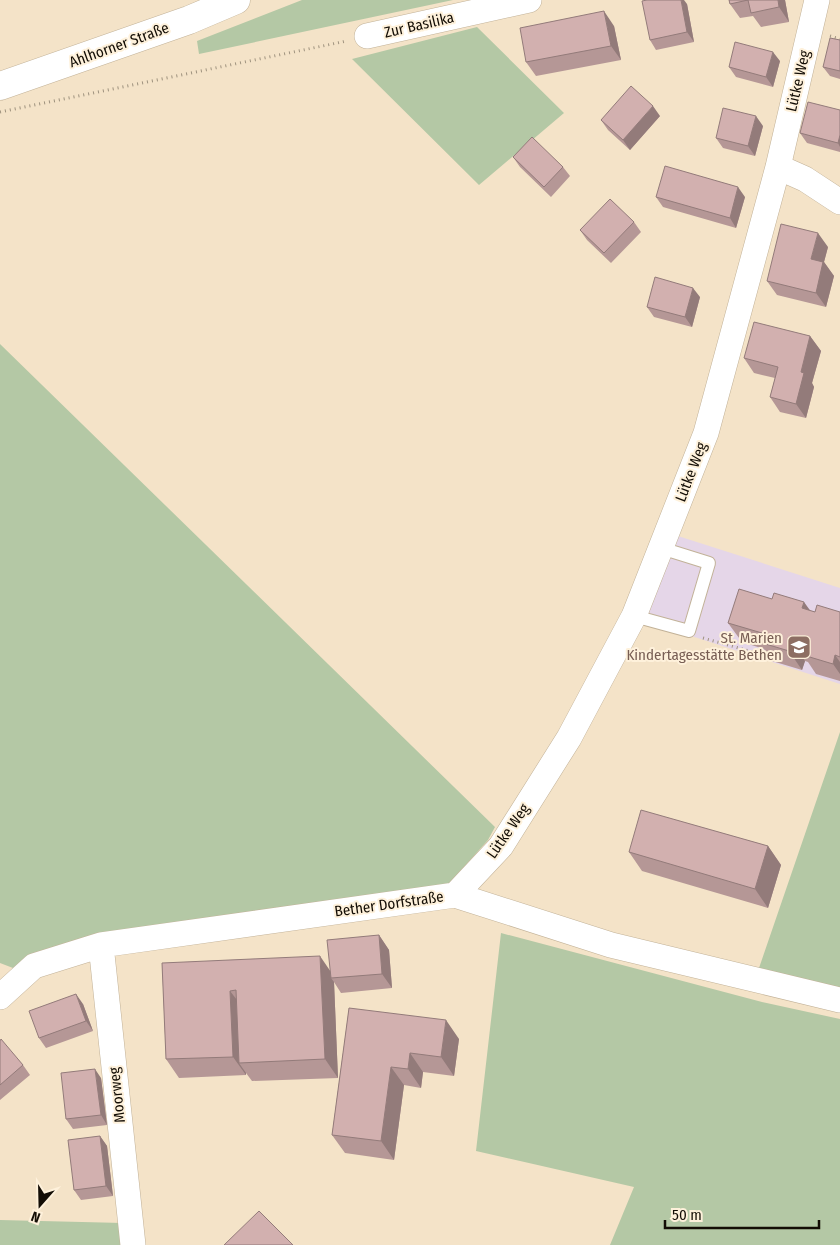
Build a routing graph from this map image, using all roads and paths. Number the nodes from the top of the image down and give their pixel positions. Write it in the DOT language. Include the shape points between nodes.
graph roads {
  1 [pos="236,0"];
  2 [pos="529,0"];
  3 [pos="817,0"];
  4 [pos="367,36"];
  5 [pos="0,86"];
  6 [pos="0,112"];
  7 [pos="778,167"];
  8 [pos="840,202"];
  9 [pos="661,548"];
  10 [pos="634,616"];
  11 [pos="689,632"];
  12 [pos="760,654"];
  13 [pos="455,895"];
  14 [pos="101,945"];
  15 [pos="0,997"];
  16 [pos="840,1000"];
  17 [pos="133,1245"];
  1 -- 5 [label="main road, Ahlhorner Straße" via="189,20"];
  2 -- 4 [label="street, Zur Basilika"];
  3 -- 7 [label="street, Lütke Weg"];
  4 -- 6 [label="path"];
  7 -- 8 [label="street" via="805,179"];
  7 -- 9 [label="street, Lütke Weg" via="706,433"];
  9 -- 10 [label="street, Lütke Weg"];
  9 -- 11 [label="lane" via="709,563"];
  10 -- 11 [label="lane"];
  10 -- 13 [label="street, Lütke Weg" via="569,738 501,846"];
  11 -- 12 [label="path"];
  13 -- 14 [label="street, Bether Dorfstraße"];
  13 -- 16 [label="street, Bether Dorfstraße" via="611,945"];
  14 -- 15 [label="street, Bether Dorfstraße" via="34,966"];
  14 -- 17 [label="street, Moorweg"];
}
